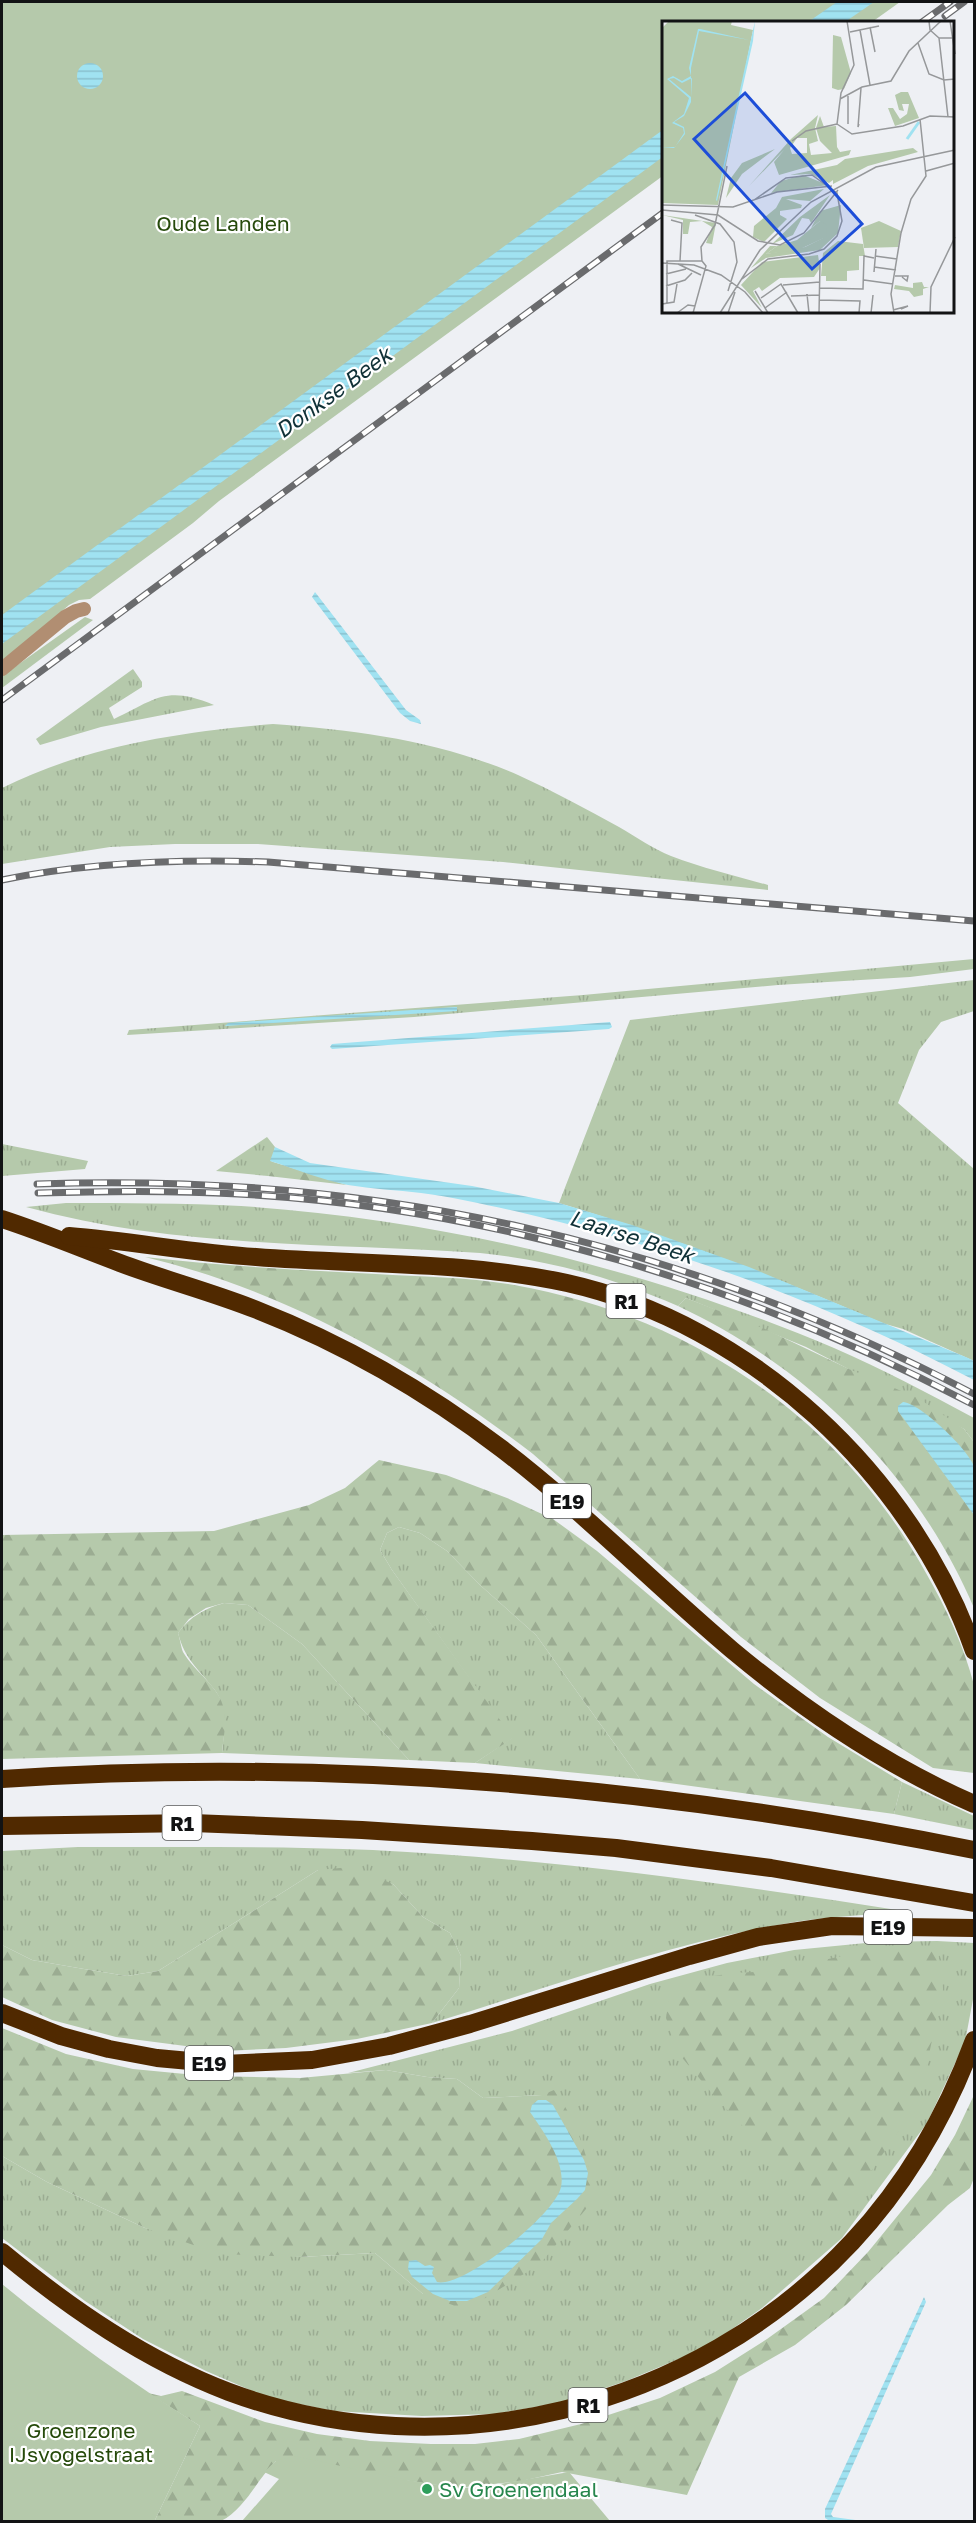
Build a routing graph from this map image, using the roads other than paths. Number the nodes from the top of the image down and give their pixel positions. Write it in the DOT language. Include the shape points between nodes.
graph roads {
  1 [pos="84,609"];
  2 [pos="2,669"];
  3 [pos="2,1219"];
  4 [pos="50,1234"];
  5 [pos="975,1651"];
  6 [pos="2,1779"];
  7 [pos="975,1804"];
  8 [pos="2,1826"];
  9 [pos="362,1830"];
  10 [pos="975,1850"];
  11 [pos="975,1903"];
  12 [pos="975,1928"];
  13 [pos="2,2013"];
  14 [pos="975,2040"];
  15 [pos="2,2252"];
  1 -- 2 [label="street" via="65,617"];
  3 -- 4 [label="highway, R1"];
  4 -- 5 [label="highway, R1" via="257,1257 498,1271 604,1293 658,1314 717,1344 779,1385 858,1457 924,1546"];
  4 -- 7 [label="highway, E19" via="297,1326 414,1389 554,1489 691,1614 791,1695 878,1754"];
  6 -- 10 [label="highway" via="167,1773 360,1776 542,1787 761,1813"];
  8 -- 9 [label="highway, R1" via="193,1823"];
  9 -- 11 [label="highway, E19" via="691,1857"];
  12 -- 13 [label="highway, E19" via="832,1926 758,1937 470,2024 389,2046 312,2060 223,2064 157,2058 83,2042"];
  14 -- 15 [label="highway, R1" via="954,2090 918,2155 872,2219 815,2279 767,2318 703,2358 647,2384 566,2411 489,2424 389,2426 334,2420 258,2401 191,2376 122,2340"];
}
